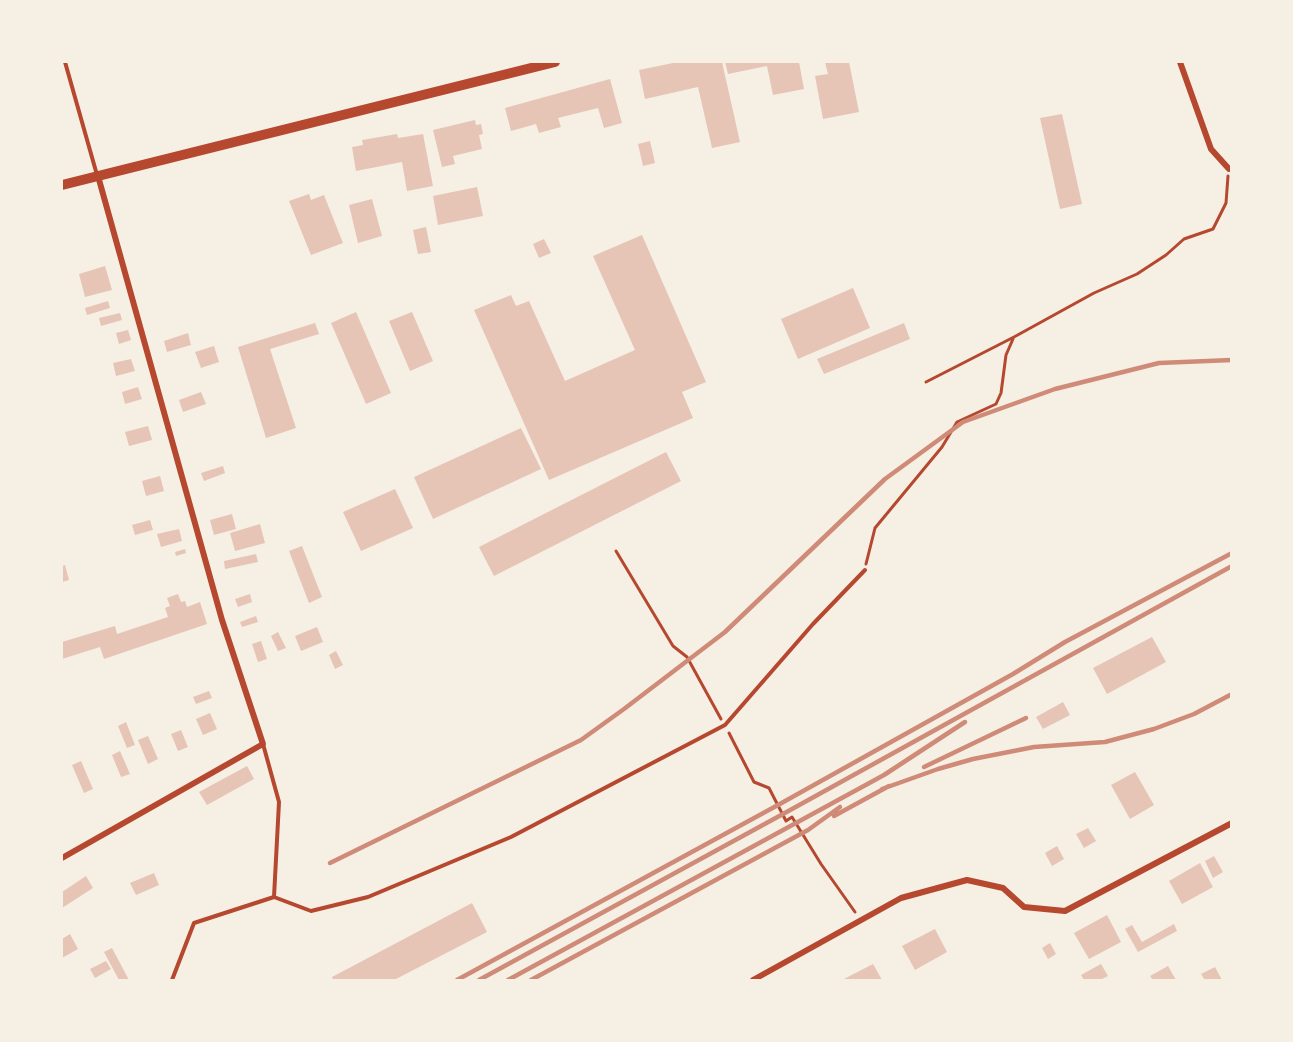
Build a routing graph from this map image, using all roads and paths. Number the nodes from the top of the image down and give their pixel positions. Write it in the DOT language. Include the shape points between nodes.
graph roads {
  1 [pos="65,62"];
  2 [pos="555,62"];
  3 [pos="1180,62"];
  4 [pos="1230,169"];
  5 [pos="98,175"];
  6 [pos="62,185"];
  7 [pos="1014,337"];
  8 [pos="926,382"];
  9 [pos="616,551"];
  10 [pos="865,570"];
  11 [pos="725,725"];
  12 [pos="263,744"];
  13 [pos="1232,823"];
  14 [pos="62,858"];
  15 [pos="274,897"];
  16 [pos="861,921"];
  17 [pos="172,981"];
  18 [pos="753,981"];
  1 -- 5 [label="lane"];
  2 -- 5 [label="main road"];
  3 -- 4 [label="street" via="1210,149"];
  4 -- 7 [label="path" via="1226,203 1214,229 1184,239 1137,273"];
  5 -- 6 [label="main road"];
  5 -- 12 [label="street" via="222,620"];
  7 -- 8 [label="path"];
  7 -- 10 [label="path" via="996,404 957,422 942,447 875,528"];
  9 -- 11 [label="path" via="673,646 687,657"];
  10 -- 11 [label="lane"];
  11 -- 15 [label="lane" via="512,837 368,897 311,911"];
  11 -- 16 [label="path" via="753,782 769,788 786,821 792,817"];
  12 -- 14 [label="street"];
  12 -- 15 [label="lane" via="279,802"];
  13 -- 16 [label="street" via="1065,910 1024,907 1003,888 967,880 901,898"];
  15 -- 17 [label="lane" via="194,923"];
  16 -- 18 [label="street"];
}
